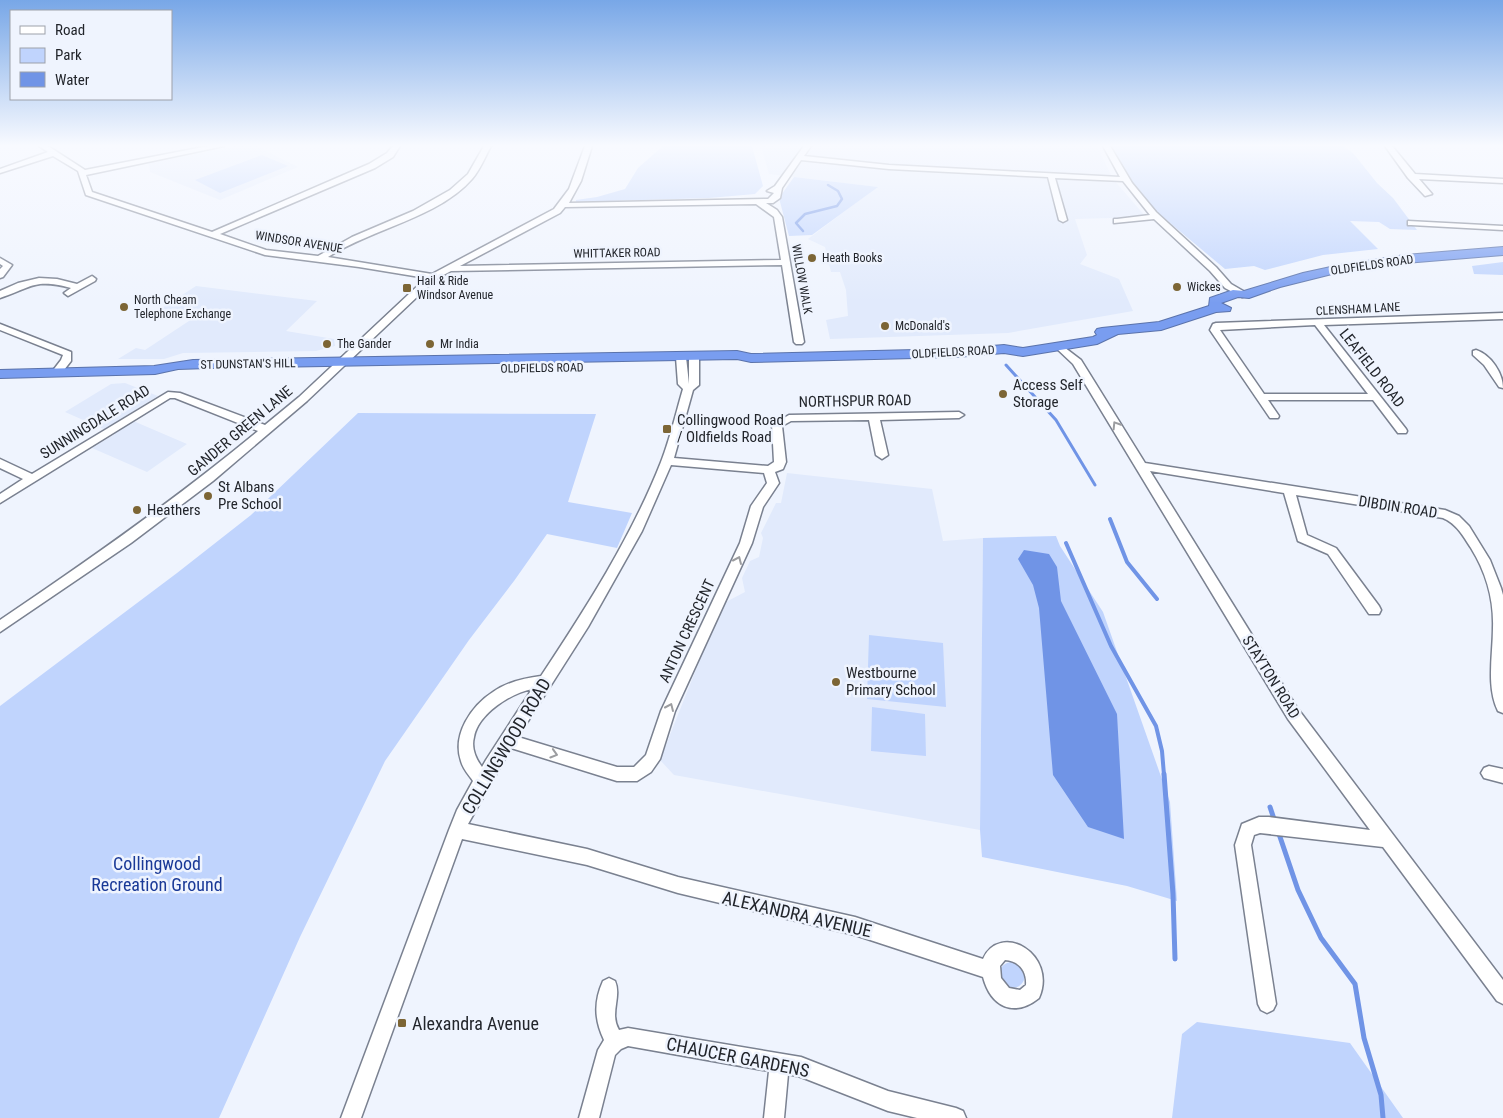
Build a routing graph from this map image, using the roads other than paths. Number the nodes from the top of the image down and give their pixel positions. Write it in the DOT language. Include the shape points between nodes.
graph roads {
  1 [pos="104,198"];
  2 [pos="297,198"];
  3 [pos="441,198"];
  4 [pos="568,198"];
  5 [pos="775,198"];
  6 [pos="1058,198"];
  7 [pos="1139,198"];
  8 [pos="757,201"];
  9 [pos="563,205"];
  10 [pos="1155,218"];
  11 [pos="1064,220"];
  12 [pos="1117,221"];
  13 [pos="1410,223"];
  14 [pos="1503,228"];
  15 [pos="211,235"];
  16 [pos="1503,251"];
  17 [pos="320,259"];
  18 [pos="0,261"];
  19 [pos="786,262"];
  20 [pos="449,268"];
  21 [pos="0,275"];
  22 [pos="433,277"];
  23 [pos="92,279"];
  24 [pos="79,286"];
  25 [pos="1,292"];
  26 [pos="68,293"];
  27 [pos="1250,293"];
  28 [pos="1503,316"];
  29 [pos="1318,324"];
  30 [pos="0,327"];
  31 [pos="1114,332"];
  32 [pos="799,342"];
  33 [pos="1060,347"];
  34 [pos="1004,349"];
  35 [pos="1476,353"];
  36 [pos="688,361"];
  37 [pos="338,366"];
  38 [pos="56,373"];
  39 [pos="0,374"];
  40 [pos="1503,385"];
  41 [pos="1261,397"];
  42 [pos="1376,397"];
  43 [pos="959,415"];
  44 [pos="874,416"];
  45 [pos="1274,416"];
  46 [pos="266,430"];
  47 [pos="1402,431"];
  48 [pos="882,455"];
  49 [pos="667,461"];
  50 [pos="0,463"];
  51 [pos="1142,466"];
  52 [pos="769,470"];
  53 [pos="32,479"];
  54 [pos="1289,489"];
  55 [pos="0,499"];
  56 [pos="1374,610"];
  57 [pos="1501,619"];
  58 [pos="0,627"];
  59 [pos="545,681"];
  60 [pos="1503,707"];
  61 [pos="507,740"];
  62 [pos="482,781"];
  63 [pos="457,830"];
  64 [pos="1387,840"];
  65 [pos="990,970"];
  66 [pos="609,987"];
  67 [pos="1503,995"];
  68 [pos="1267,1004"];
  69 [pos="611,1045"];
  70 [pos="779,1062"];
  71 [pos="350,1118"];
  72 [pos="589,1118"];
  73 [pos="774,1118"];
  74 [pos="956,1118"];
  1 -- 15 [label="street, WINDSOR AVENUE"];
  2 -- 15 [label="street"];
  3 -- 17 [label="street"];
  4 -- 9 [label="street, GANDER GREEN LANE"];
  5 -- 8 [label="street"];
  6 -- 11 [label="street"];
  7 -- 10 [label="street"];
  8 -- 9 [label="street"];
  8 -- 19 [label="street, WILLOW WALK" via="778,217"];
  9 -- 20 [label="street, GANDER GREEN LANE"];
  10 -- 12 [label="street"];
  10 -- 27 [label="street" via="1228,286"];
  13 -- 14 [label="street"];
  15 -- 17 [label="street, WINDSOR AVENUE" via="264,252"];
  16 -- 27 [label="highway, OLDFIELDS ROAD" via="1334,269"];
  17 -- 22 [label="street, WINDSOR AVENUE"];
  18 -- 21 [label="street" via="8,265"];
  19 -- 20 [label="street, WHITTAKER ROAD"];
  19 -- 32 [label="street, WILLOW WALK"];
  20 -- 22 [label="street, GANDER GREEN LANE"];
  22 -- 37 [label="street, GANDER GREEN LANE"];
  23 -- 24 [label="street"];
  24 -- 25 [label="street" via="48,279"];
  24 -- 26 [label="street"];
  27 -- 31 [label="highway, OLDFIELDS ROAD" via="1246,299 1226,308 1214,308 1161,326"];
  28 -- 29 [label="street, CLENSHAM LANE"];
  29 -- 41 [label="street, CLENSHAM LANE" via="1225,324 1214,327"];
  29 -- 42 [label="street, LEAFIELD ROAD"];
  30 -- 38 [label="street" via="68,354"];
  31 -- 33 [label="highway, OLDFIELDS ROAD" via="1097,340"];
  31 -- 34 [label="highway, OLDFIELDS ROAD" via="1013,343"];
  33 -- 34 [label="highway, OLDFIELDS ROAD" via="1023,352"];
  51 -- 33 [label="street, STAYTON ROAD, one-way" via="1077,362"];
  34 -- 36 [label="highway, OLDFIELDS ROAD" via="751,358 737,363"];
  35 -- 40 [label="street" via="1488,363"];
  36 -- 37 [label="highway, OLDFIELDS ROAD"];
  36 -- 49 [label="street, COLLINGWOOD ROAD" via="683,384 688,388"];
  37 -- 38 [label="highway, ST DUNSTAN'S HILL" via="321,373 199,375 162,374 155,370"];
  37 -- 46 [label="street, GANDER GREEN LANE"];
  38 -- 39 [label="highway, ST DUNSTAN'S HILL"];
  41 -- 42 [label="street"];
  41 -- 45 [label="street"];
  42 -- 47 [label="street, LEAFIELD ROAD"];
  43 -- 44 [label="street, NORTHSPUR ROAD"];
  44 -- 48 [label="street"];
  44 -- 52 [label="street, NORTHSPUR ROAD" via="784,419 777,425 779,466"];
  46 -- 53 [label="street, SUNNINGDALE ROAD" via="176,395 168,395"];
  46 -- 58 [label="street, GANDER GREEN LANE" via="127,540"];
  49 -- 52 [label="street"];
  49 -- 59 [label="street, COLLINGWOOD ROAD" via="612,575"];
  50 -- 53 [label="street"];
  51 -- 54 [label="street, DIBDIN ROAD"];
  51 -- 64 [label="street, STAYTON ROAD" via="1294,714"];
  61 -- 52 [label="street, ANTON CRESCENT, one-way" via="617,774 636,774 646,767 668,711 746,543 756,506 773,482"];
  53 -- 55 [label="street, SUNNINGDALE ROAD"];
  54 -- 56 [label="street" via="1302,538 1332,551"];
  54 -- 57 [label="street, DIBDIN ROAD" via="1460,521 1485,560 1496,590"];
  57 -- 60 [label="street, DIBDIN ROAD" via="1498,666"];
  59 -- 61 [label="street, COLLINGWOOD ROAD"];
  59 -- 62 [label="street" via="522,685 498,696 478,715 466,736 468,760"];
  61 -- 62 [label="street, COLLINGWOOD ROAD"];
  62 -- 63 [label="street, COLLINGWOOD ROAD"];
  63 -- 65 [label="street, ALEXANDRA AVENUE" via="587,857 678,885 855,926"];
  63 -- 71 [label="street, COLLINGWOOD ROAD"];
  64 -- 67 [label="street, STAYTON ROAD"];
  64 -- 68 [label="street" via="1276,826 1259,825 1248,830 1243,845"];
  66 -- 69 [label="street" via="603,1017"];
  69 -- 70 [label="street, CHAUCER GARDENS" via="628,1037"];
  69 -- 72 [label="street"];
  70 -- 73 [label="street"];
  70 -- 74 [label="street, CHAUCER GARDENS" via="802,1067 888,1101"];
}
